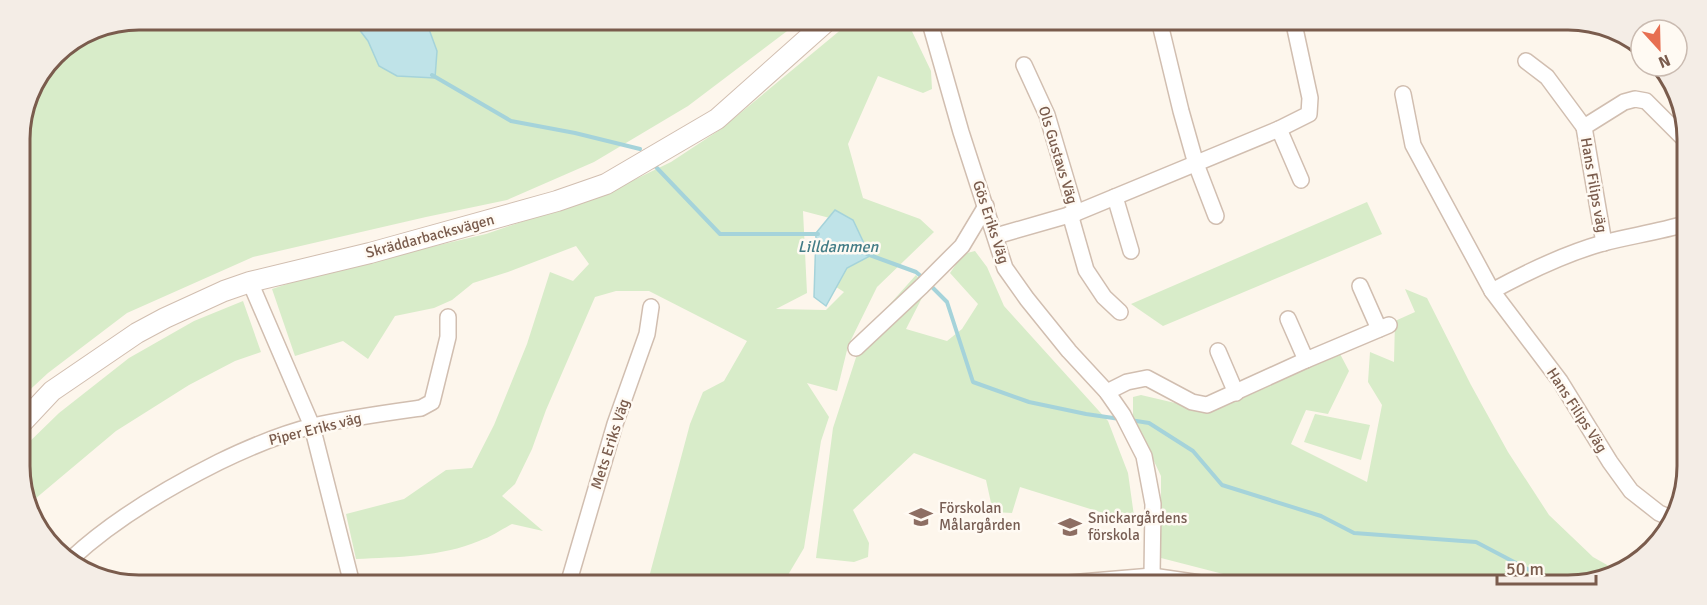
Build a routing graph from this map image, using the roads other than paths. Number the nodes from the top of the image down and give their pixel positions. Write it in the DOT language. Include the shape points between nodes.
graph roads {
  1 [pos="817,30"];
  2 [pos="932,30"];
  3 [pos="1161,30"];
  4 [pos="1295,30"];
  5 [pos="1526,61"];
  6 [pos="1024,66"];
  7 [pos="1403,94"];
  8 [pos="1584,127"];
  9 [pos="1279,129"];
  10 [pos="1676,131"];
  11 [pos="1196,164"];
  12 [pos="1301,180"];
  13 [pos="1115,197"];
  14 [pos="986,206"];
  15 [pos="1073,214"];
  16 [pos="1216,216"];
  17 [pos="1677,226"];
  18 [pos="996,236"];
  19 [pos="1604,243"];
  20 [pos="1131,251"];
  21 [pos="250,282"];
  22 [pos="1360,286"];
  23 [pos="1491,291"];
  24 [pos="651,306"];
  25 [pos="1120,312"];
  26 [pos="448,317"];
  27 [pos="1288,319"];
  28 [pos="856,348"];
  29 [pos="1218,351"];
  30 [pos="1306,360"];
  31 [pos="1107,392"];
  32 [pos="1236,393"];
  33 [pos="30,415"];
  34 [pos="312,426"];
  35 [pos="1665,516"];
  36 [pos="75,555"];
  37 [pos="350,575"];
  38 [pos="571,575"];
  39 [pos="1152,575"];
  1 -- 21 [label="street, Skräddarbacksvägen" via="717,119 606,184 480,223"];
  2 -- 14 [label="street, Gös Eriks Väg"];
  3 -- 11 [label="street"];
  4 -- 9 [label="street, Ols Gustavs Väg" via="1310,98 1308,114"];
  5 -- 8 [label="street, Hans Filips Väg" via="1547,77"];
  6 -- 15 [label="street, Ols Gustavs Väg" via="1047,115"];
  7 -- 23 [label="street, Hans Filips Väg" via="1413,145"];
  8 -- 10 [label="street, Hans Filips Väg" via="1635,99 1646,101"];
  8 -- 19 [label="street, Hans Filips väg"];
  9 -- 11 [label="street, Ols Gustavs Väg"];
  9 -- 12 [label="street"];
  11 -- 13 [label="street, Ols Gustavs Väg"];
  11 -- 16 [label="street"];
  13 -- 15 [label="street, Ols Gustavs Väg"];
  13 -- 20 [label="street"];
  14 -- 18 [label="street, Gös Eriks Väg"];
  14 -- 28 [label="street" via="962,246"];
  15 -- 18 [label="street, Ols Gustavs Väg"];
  15 -- 25 [label="street, Ols Gustavs Väg" via="1086,270"];
  17 -- 19 [label="street, Hans Filips Väg"];
  18 -- 31 [label="street, Gös Eriks Väg" via="1005,268 1027,299"];
  19 -- 23 [label="street, Hans Filips Väg" via="1567,255"];
  21 -- 33 [label="street, Skräddarbacksvägen" via="137,333 52,392"];
  21 -- 34 [label="street"];
  22 -- 30 [label="street" via="1384,327"];
  23 -- 35 [label="street, Hans Filips Väg" via="1560,381 1631,491"];
  24 -- 38 [label="street, Mets Eriks Väg" via="647,334 615,424"];
  26 -- 34 [label="street, Piper Eriks väg" via="448,337 432,402 421,408"];
  27 -- 30 [label="street"];
  29 -- 32 [label="street"];
  30 -- 32 [label="street"];
  31 -- 32 [label="street" via="1147,378 1192,402 1207,405"];
  31 -- 39 [label="street, Gös Eriks Väg" via="1144,456 1154,504"];
  34 -- 36 [label="street, Piper Eriks väg" via="262,441 189,477 140,506"];
  34 -- 37 [label="street"];
}
